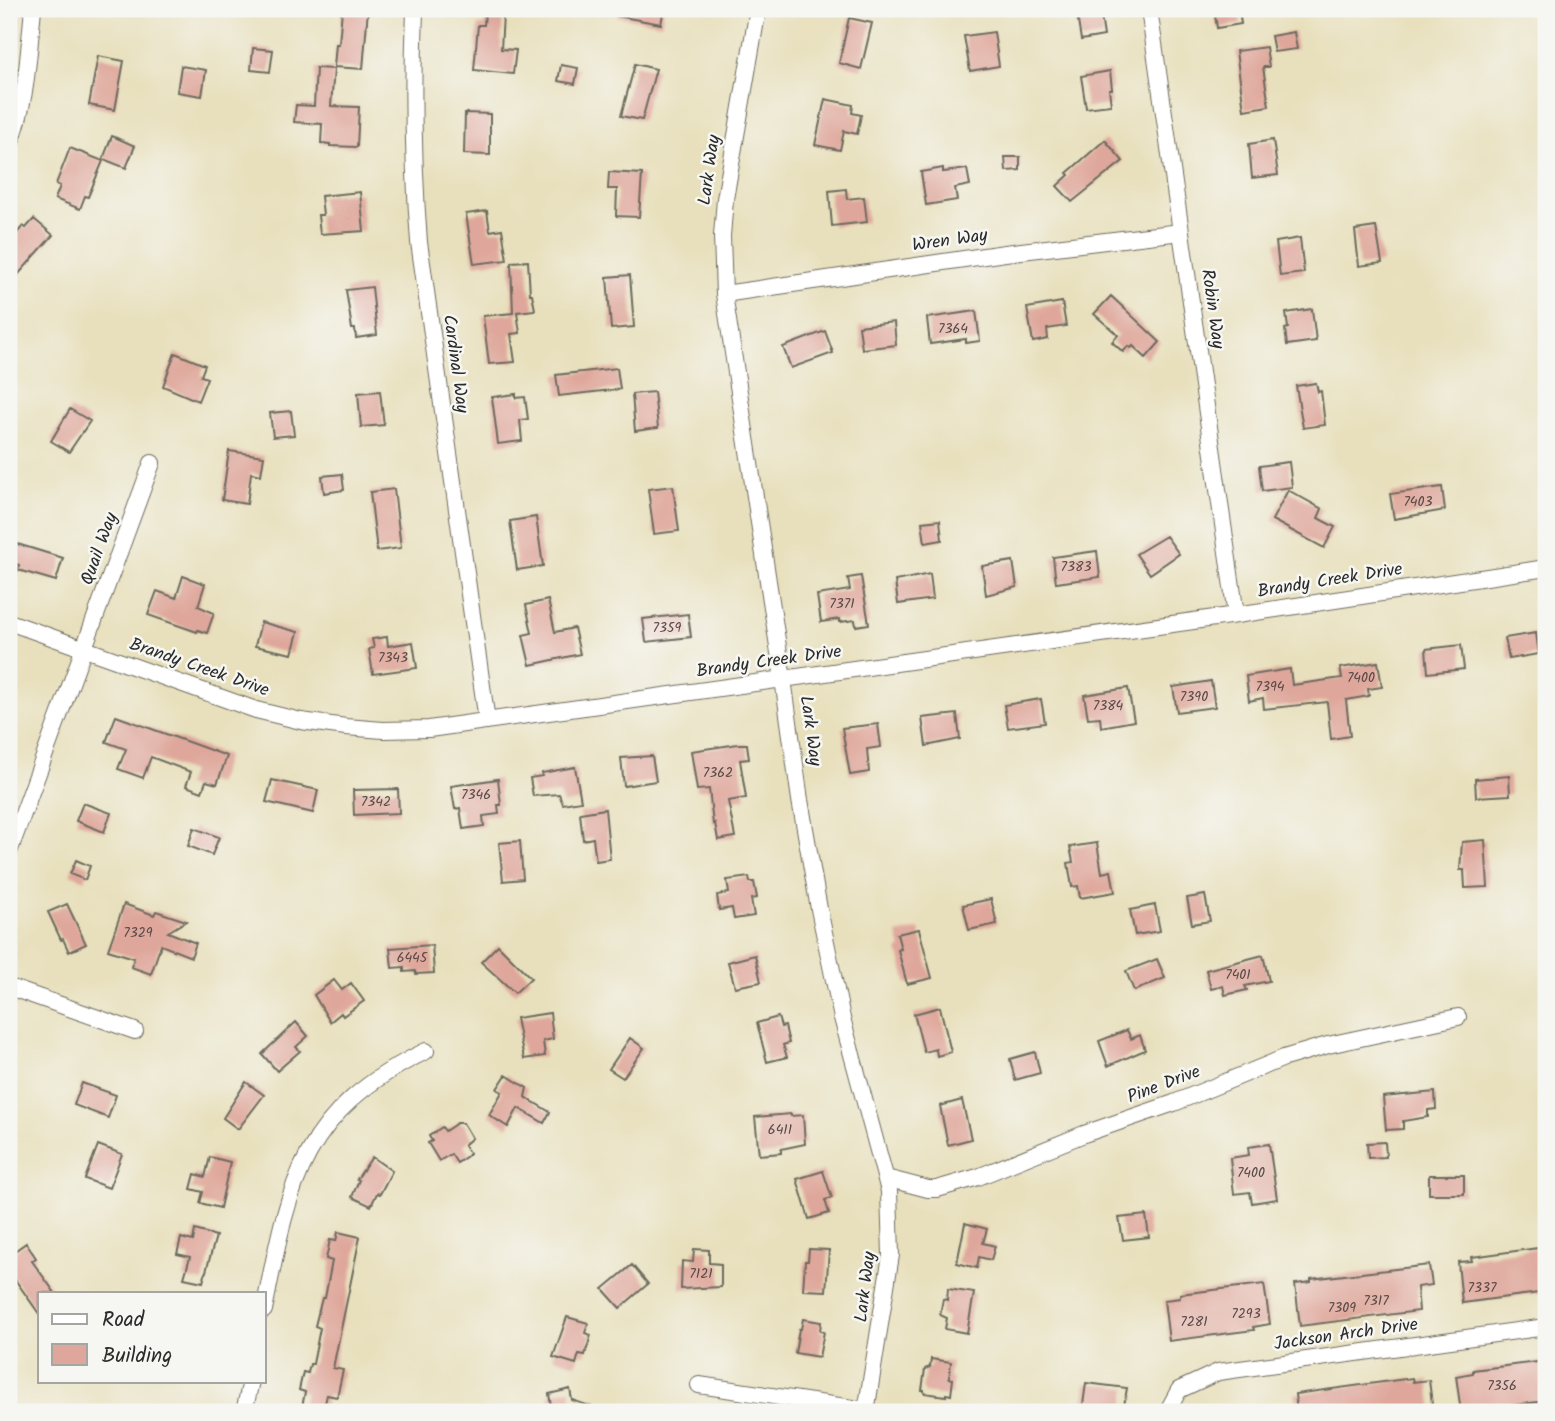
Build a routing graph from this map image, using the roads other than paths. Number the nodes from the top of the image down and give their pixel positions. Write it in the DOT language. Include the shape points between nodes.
graph roads {
  1 [pos="33,9"];
  2 [pos="415,9"];
  3 [pos="758,9"];
  4 [pos="1149,9"];
  5 [pos="9,148"];
  6 [pos="1181,232"];
  7 [pos="724,294"];
  8 [pos="152,463"];
  9 [pos="1546,568"];
  10 [pos="1236,615"];
  11 [pos="9,622"];
  12 [pos="84,648"];
  13 [pos="783,679"];
  14 [pos="487,721"];
  15 [pos="9,852"];
  16 [pos="9,987"];
  17 [pos="1458,1017"];
  18 [pos="135,1031"];
  19 [pos="426,1051"];
  20 [pos="886,1178"];
  21 [pos="266,1300"];
  22 [pos="1546,1327"];
  23 [pos="251,1382"];
  24 [pos="699,1385"];
  25 [pos="866,1411"];
  26 [pos="244,1412"];
  27 [pos="1167,1412"];
  1 -- 5 [label="street" via="25,93"];
  2 -- 14 [label="street, Cardinal Way" via="413,166 419,242"];
  3 -- 7 [label="street, Lark Way" via="725,199"];
  4 -- 6 [label="street, Robin Way"];
  6 -- 7 [label="street, Wren Way"];
  6 -- 10 [label="street, Robin Way"];
  7 -- 13 [label="street, Lark Way"];
  8 -- 12 [label="street, Quail Way"];
  9 -- 10 [label="street, Brandy Creek Drive"];
  10 -- 13 [label="street, Brandy Creek Drive"];
  11 -- 12 [label="street, Brandy Creek Drive"];
  12 -- 14 [label="street, Brandy Creek Drive" via="256,710 301,721 383,730"];
  12 -- 15 [label="street, Quail Way"];
  13 -- 14 [label="street, Brandy Creek Drive"];
  13 -- 20 [label="street, Lark Way" via="819,909 842,1018"];
  16 -- 18 [label="street"];
  17 -- 20 [label="street, Pine Drive" via="1284,1058 937,1189"];
  19 -- 21 [label="street" via="366,1085 323,1130 293,1185"];
  20 -- 25 [label="street, Lark Way" via="891,1255"];
  22 -- 27 [label="street, Jackson Arch Drive" via="1218,1372 1180,1390"];
  23 -- 26 [label="street"];
  24 -- 25 [label="street"];
}
